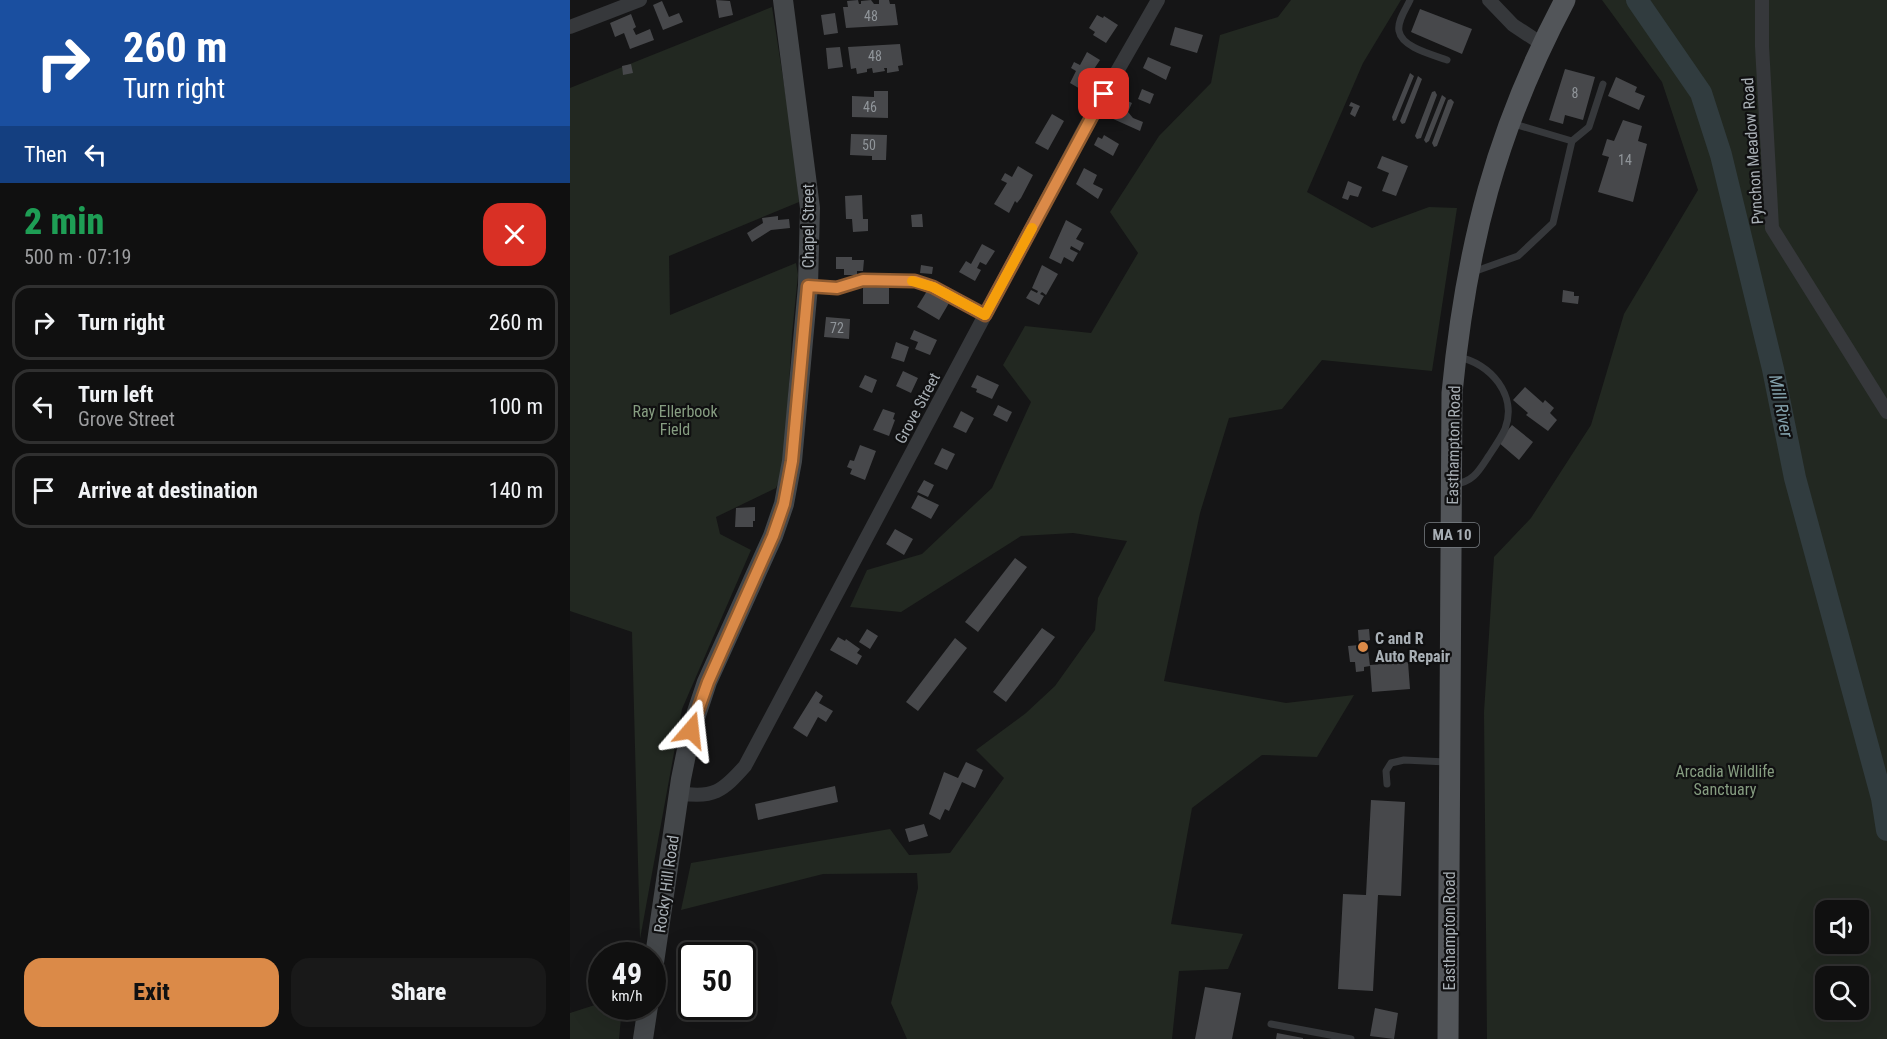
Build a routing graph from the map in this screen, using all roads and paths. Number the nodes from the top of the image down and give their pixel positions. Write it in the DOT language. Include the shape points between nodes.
graph roads {
  1 [pos="639,0"];
  2 [pos="783,0"];
  3 [pos="1158,0"];
  4 [pos="1410,0"];
  5 [pos="1489,0"];
  6 [pos="1565,0"];
  7 [pos="1762,0"];
  8 [pos="570,27"];
  9 [pos="1542,44"];
  10 [pos="1447,60"];
  11 [pos="1603,84"];
  12 [pos="1509,122"];
  13 [pos="1572,141"];
  14 [pos="1468,274"];
  15 [pos="808,286"];
  16 [pos="985,315"];
  17 [pos="1456,356"];
  18 [pos="1887,412"];
  19 [pos="1452,484"];
  20 [pos="1450,763"];
  21 [pos="1387,784"];
  22 [pos="679,793"];
  23 [pos="657,942"];
  24 [pos="646,1020"];
  25 [pos="1271,1024"];
  26 [pos="643,1039"];
  27 [pos="1351,1039"];
  28 [pos="1448,1039"];
  1 -- 8 [label="street"];
  2 -- 15 [label="main road, Chapel Street" via="809,187"];
  3 -- 16 [label="street, Grove Street"];
  4 -- 10 [label="lane" via="1398,31 1412,46"];
  5 -- 9 [label="street" via="1513,25"];
  6 -- 9 [label="main road, MA 10"];
  7 -- 18 [label="street, Pynchon Meadow Road" via="1772,228"];
  9 -- 12 [label="main road, Easthampton Road / MA 10"];
  11 -- 13 [label="lane" via="1589,127"];
  12 -- 13 [label="lane"];
  12 -- 14 [label="main road, Easthampton Road / MA 10" via="1486,194"];
  13 -- 14 [label="lane" via="1553,223 1518,256"];
  14 -- 17 [label="main road, Easthampton Road / MA 10"];
  15 -- 16 [label="lane" via="837,288 863,280 915,281"];
  15 -- 22 [label="main road, Chapel Street" via="792,461 784,504 696,714"];
  16 -- 22 [label="street, Grove Street" via="744,766 716,792 696,796"];
  17 -- 19 [label="main road, Easthampton Road / MA 10"];
  17 -- 19 [label="lane" via="1474,360 1490,372 1501,384 1509,410 1505,428 1479,471 1464,483"];
  19 -- 20 [label="main road, Easthampton Road / MA 10"];
  20 -- 21 [label="lane" via="1404,760 1391,764 1386,771"];
  20 -- 28 [label="main road, Easthampton Road / MA 10"];
  22 -- 23 [label="main road, Rocky Hill Road"];
  24 -- 26 [label="main road"];
  25 -- 27 [label="lane"];
}
